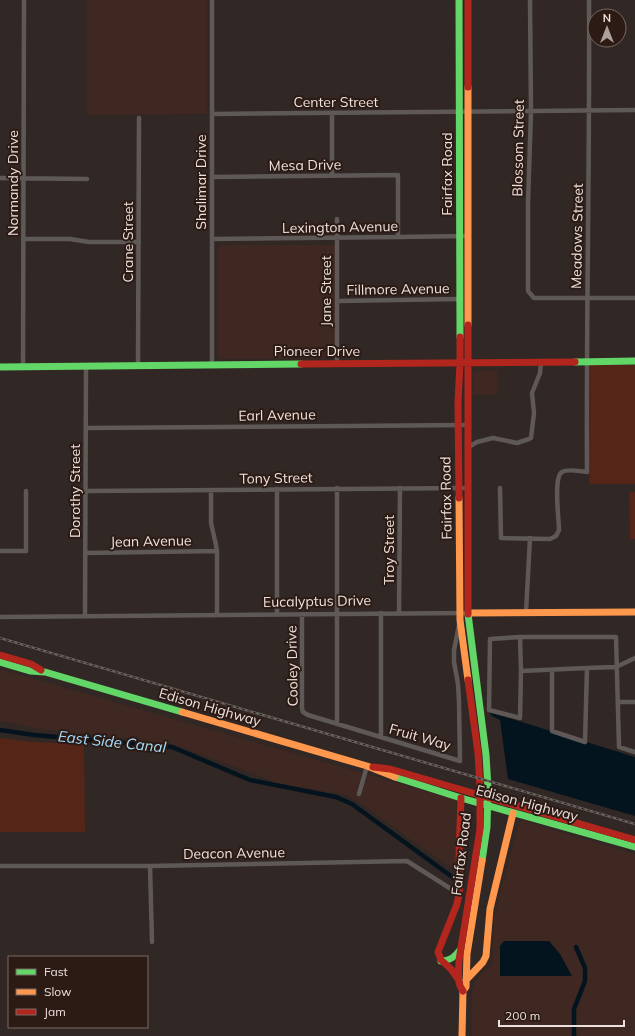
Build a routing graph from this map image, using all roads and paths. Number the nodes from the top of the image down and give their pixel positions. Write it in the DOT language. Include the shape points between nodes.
graph roads {
  1 [pos="24,0"];
  2 [pos="212,0"];
  3 [pos="459,0"];
  4 [pos="468,0"];
  5 [pos="530,0"];
  6 [pos="589,0"];
  7 [pos="590,110"];
  8 [pos="635,110"];
  9 [pos="531,111"];
  10 [pos="460,112"];
  11 [pos="468,112"];
  12 [pos="332,113"];
  13 [pos="212,114"];
  14 [pos="139,118"];
  15 [pos="332,175"];
  16 [pos="212,177"];
  17 [pos="0,178"];
  18 [pos="24,178"];
  19 [pos="87,179"];
  20 [pos="338,219"];
  21 [pos="460,236"];
  22 [pos="468,236"];
  23 [pos="338,238"];
  24 [pos="398,238"];
  25 [pos="24,239"];
  26 [pos="212,239"];
  27 [pos="139,242"];
  28 [pos="587,298"];
  29 [pos="635,298"];
  30 [pos="460,299"];
  31 [pos="337,301"];
  32 [pos="635,361"];
  33 [pos="541,362"];
  34 [pos="586,362"];
  35 [pos="337,363"];
  36 [pos="460,363"];
  37 [pos="468,363"];
  38 [pos="138,365"];
  39 [pos="212,365"];
  40 [pos="0,366"];
  41 [pos="23,366"];
  42 [pos="86,366"];
  43 [pos="458,425"];
  44 [pos="467,425"];
  45 [pos="86,428"];
  46 [pos="467,448"];
  47 [pos="337,488"];
  48 [pos="400,488"];
  49 [pos="459,488"];
  50 [pos="467,488"];
  51 [pos="500,488"];
  52 [pos="277,489"];
  53 [pos="211,490"];
  54 [pos="26,491"];
  55 [pos="86,491"];
  56 [pos="530,538"];
  57 [pos="0,551"];
  58 [pos="217,551"];
  59 [pos="86,553"];
  60 [pos="526,612"];
  61 [pos="635,612"];
  62 [pos="381,613"];
  63 [pos="400,613"];
  64 [pos="277,614"];
  65 [pos="302,614"];
  66 [pos="337,614"];
  67 [pos="217,615"];
  68 [pos="462,615"];
  69 [pos="85,616"];
  70 [pos="0,617"];
  71 [pos="520,637"];
  72 [pos="0,655"];
  73 [pos="635,658"];
  74 [pos="0,662"];
  75 [pos="587,668"];
  76 [pos="616,668"];
  77 [pos="552,670"];
  78 [pos="521,671"];
  79 [pos="45,672"];
  80 [pos="618,702"];
  81 [pos="635,702"];
  82 [pos="308,715"];
  83 [pos="337,724"];
  84 [pos="381,737"];
  85 [pos="635,752"];
  86 [pos="367,766"];
  87 [pos="359,794"];
  88 [pos="462,798"];
  89 [pos="513,813"];
  90 [pos="483,821"];
  91 [pos="635,840"];
  92 [pos="635,847"];
  93 [pos="0,866"];
  94 [pos="150,866"];
  95 [pos="459,894"];
  96 [pos="152,942"];
  97 [pos="461,949"];
  98 [pos="466,957"];
  99 [pos="441,961"];
  100 [pos="480,964"];
  101 [pos="458,979"];
  102 [pos="466,980"];
  103 [pos="463,991"];
  104 [pos="462,1036"];
  1 -- 18 [label="street, Normandy Drive"];
  2 -- 13 [label="street, Shalimar Drive"];
  3 -- 10 [label="main road, Fairfax Road"];
  4 -- 11 [label="main road, Fairfax Road"];
  5 -- 9 [label="street, Blossom Street"];
  6 -- 7 [label="street, Meadows Street"];
  7 -- 8 [label="street, Center Street"];
  7 -- 9 [label="street, Center Street"];
  7 -- 28 [label="street, Meadows Street"];
  9 -- 11 [label="street, Center Street"];
  9 -- 28 [label="street, Blossom Street" via="528,291 534,298"];
  10 -- 11 [label="street, Center Street"];
  10 -- 12 [label="street, Center Street"];
  10 -- 21 [label="main road, Fairfax Road"];
  11 -- 22 [label="main road, Fairfax Road"];
  12 -- 13 [label="street, Center Street"];
  12 -- 15 [label="street"];
  13 -- 16 [label="street, Shalimar Drive"];
  14 -- 27 [label="street, Crane Street"];
  15 -- 16 [label="street, Mesa Drive"];
  15 -- 24 [label="street, Mesa Drive" via="398,175"];
  16 -- 26 [label="street, Shalimar Drive"];
  17 -- 18 [label="street"];
  18 -- 19 [label="street"];
  18 -- 25 [label="street, Normandy Drive"];
  20 -- 23 [label="street, Jane Street"];
  21 -- 22 [label="street, Lexington Avenue"];
  21 -- 24 [label="street, Lexington Avenue"];
  21 -- 30 [label="main road, Fairfax Road"];
  22 -- 37 [label="main road, Fairfax Road"];
  23 -- 24 [label="street, Lexington Avenue"];
  23 -- 26 [label="street, Lexington Avenue"];
  23 -- 31 [label="street, Jane Street"];
  25 -- 27 [label="street"];
  25 -- 41 [label="street, Normandy Drive"];
  26 -- 39 [label="street, Shalimar Drive"];
  27 -- 38 [label="street, Crane Street"];
  28 -- 29 [label="street"];
  28 -- 34 [label="street, Meadows Street"];
  30 -- 31 [label="street, Fillmore Avenue"];
  30 -- 36 [label="main road, Fairfax Road"];
  31 -- 35 [label="street, Jane Street"];
  32 -- 34 [label="main road, Pioneer Drive"];
  33 -- 34 [label="main road, Pioneer Drive"];
  33 -- 37 [label="main road, Pioneer Drive"];
  33 -- 46 [label="street" via="540,373 532,394 534,413 531,438 517,443 493,438 477,442"];
  34 -- 56 [label="street, Meadows Street" via="587,472 562,471 557,484 559,530 556,536 550,539"];
  35 -- 36 [label="main road, Pioneer Drive"];
  35 -- 39 [label="main road, Pioneer Drive"];
  36 -- 37 [label="main road, Pioneer Drive"];
  36 -- 43 [label="main road, Fairfax Road"];
  37 -- 44 [label="main road, Fairfax Road"];
  38 -- 39 [label="main road, Pioneer Drive"];
  38 -- 42 [label="main road, Pioneer Drive"];
  40 -- 41 [label="main road, Pioneer Drive"];
  41 -- 42 [label="main road, Pioneer Drive"];
  42 -- 45 [label="street, Dorothy Street"];
  43 -- 44 [label="street, Earl Avenue"];
  43 -- 45 [label="street, Earl Avenue"];
  43 -- 49 [label="main road, Fairfax Road"];
  44 -- 46 [label="main road, Fairfax Road"];
  45 -- 55 [label="street, Dorothy Street"];
  46 -- 50 [label="main road, Fairfax Road"];
  47 -- 48 [label="street, Tony Street"];
  47 -- 52 [label="street, Tony Street"];
  47 -- 66 [label="street"];
  48 -- 49 [label="street, Tony Street"];
  48 -- 63 [label="street, Troy Street"];
  49 -- 50 [label="street, Tony Street"];
  49 -- 68 [label="main road, Fairfax Road"];
  50 -- 68 [label="main road, Fairfax Road"];
  51 -- 56 [label="street" via="501,538"];
  52 -- 53 [label="street, Tony Street"];
  52 -- 64 [label="street"];
  53 -- 55 [label="street, Tony Street"];
  53 -- 58 [label="street" via="211,523"];
  54 -- 57 [label="street" via="26,551"];
  55 -- 59 [label="street, Dorothy Street"];
  56 -- 60 [label="street"];
  58 -- 59 [label="street, Jean Avenue"];
  58 -- 67 [label="street"];
  59 -- 69 [label="street, Dorothy Street"];
  60 -- 61 [label="main road, Eucalyptus Drive"];
  60 -- 68 [label="main road, Eucalyptus Drive"];
  62 -- 63 [label="street, Eucalyptus Drive"];
  62 -- 66 [label="street, Eucalyptus Drive"];
  62 -- 84 [label="street"];
  63 -- 68 [label="street, Eucalyptus Drive"];
  64 -- 65 [label="street, Eucalyptus Drive"];
  64 -- 67 [label="street, Eucalyptus Drive"];
  65 -- 66 [label="street, Eucalyptus Drive"];
  65 -- 82 [label="street, Cooley Drive" via="302,708"];
  66 -- 83 [label="street"];
  67 -- 69 [label="street, Eucalyptus Drive"];
  68 -- 84 [label="street, Fruit Way" via="454,650 459,701 460,760"];
  68 -- 90 [label="main road, Fairfax Road" via="482,754 480,788"];
  69 -- 70 [label="street, Eucalyptus Drive"];
  71 -- 76 [label="street" via="616,637"];
  71 -- 78 [label="street"];
  71 -- 78 [label="street" via="490,639 489,710 520,718"];
  72 -- 79 [label="main road, Edison Highway" via="31,664"];
  73 -- 76 [label="street"];
  74 -- 79 [label="main road, Edison Highway"];
  75 -- 76 [label="street"];
  75 -- 77 [label="street"];
  75 -- 77 [label="street" via="585,742 552,731"];
  76 -- 80 [label="street"];
  77 -- 78 [label="street"];
  79 -- 86 [label="main road, Edison Highway"];
  80 -- 81 [label="street"];
  80 -- 85 [label="street" via="619,747"];
  82 -- 83 [label="street, Fruit Way"];
  83 -- 84 [label="street, Fruit Way"];
  86 -- 87 [label="street"];
  86 -- 88 [label="main road, Edison Highway" via="387,775"];
  86 -- 91 [label="main road, Edison Highway" via="390,769"];
  88 -- 89 [label="main road, Edison Highway"];
  88 -- 95 [label="main road"];
  89 -- 92 [label="main road, Edison Highway"];
  89 -- 100 [label="main road" via="490,909 486,956"];
  90 -- 97 [label="main road, Fairfax Road"];
  90 -- 98 [label="main road, Fairfax Road" via="487,828"];
  93 -- 94 [label="street, Deacon Avenue"];
  94 -- 95 [label="street, Deacon Avenue" via="407,861"];
  94 -- 96 [label="street"];
  95 -- 99 [label="main road" via="439,948"];
  97 -- 99 [label="main road" via="453,959"];
  97 -- 101 [label="main road, Fairfax Road"];
  98 -- 100 [label="main road"];
  98 -- 102 [label="main road, Fairfax Road"];
  99 -- 101 [label="main road"];
  100 -- 102 [label="main road"];
  101 -- 103 [label="main road, Fairfax Road" via="459,987"];
  102 -- 103 [label="main road, Fairfax Road"];
  103 -- 104 [label="main road, Fairfax Road"];
}
